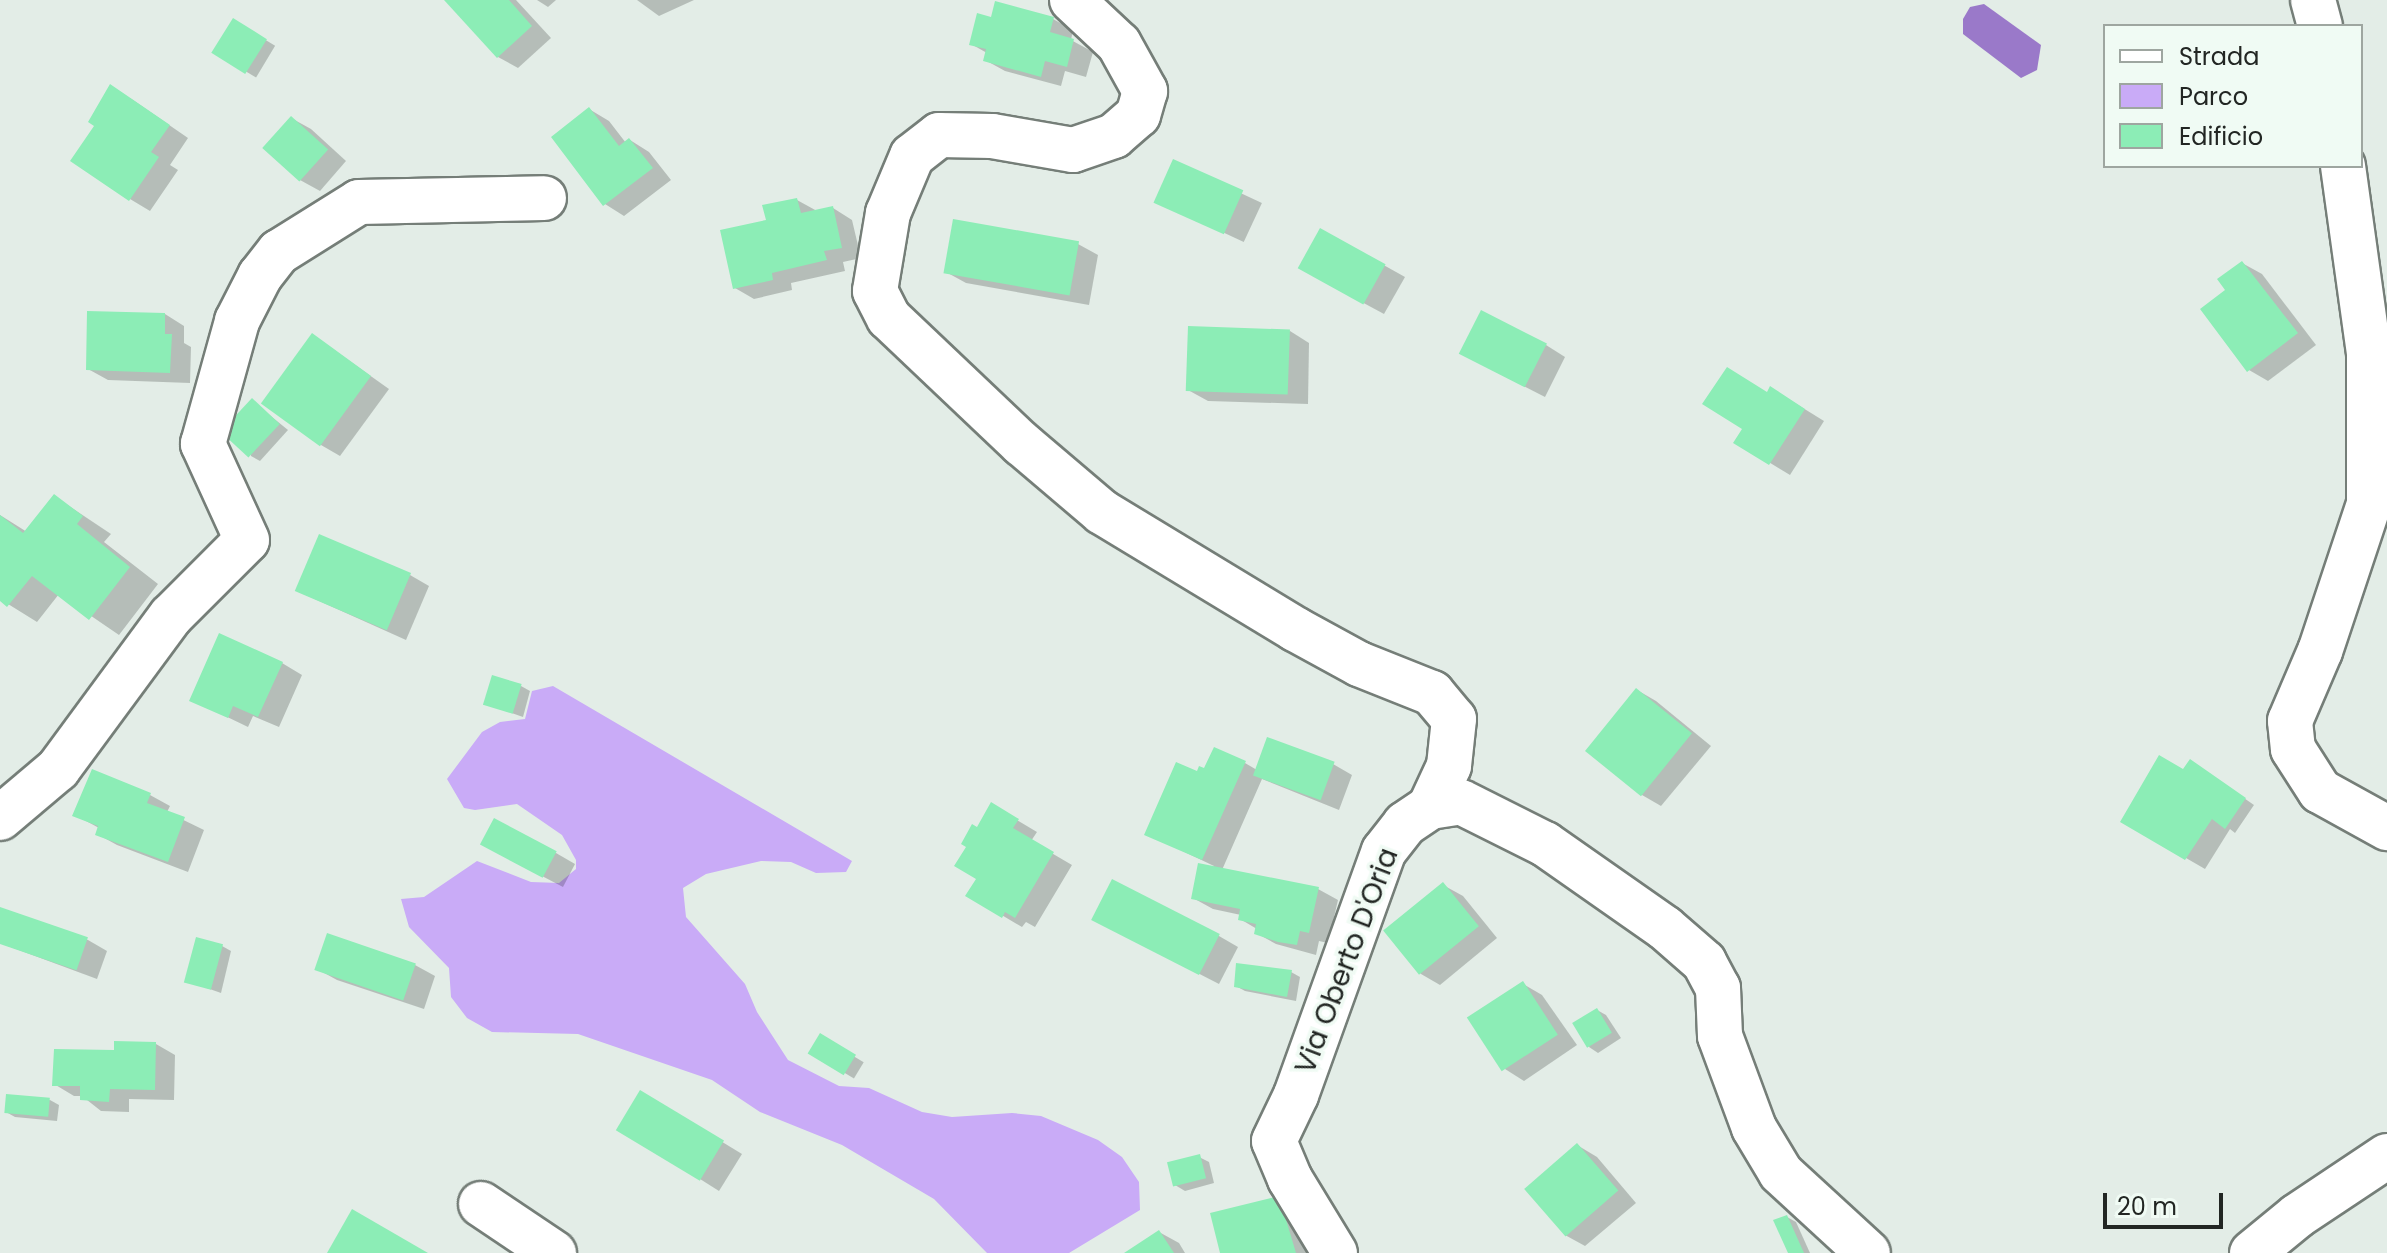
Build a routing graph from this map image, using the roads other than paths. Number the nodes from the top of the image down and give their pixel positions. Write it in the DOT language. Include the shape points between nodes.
graph roads {
  1 [pos="1072,0"];
  2 [pos="2313,0"];
  3 [pos="2319,24"];
  4 [pos="2343,168"];
  5 [pos="544,198"];
  6 [pos="1430,807"];
  7 [pos="0,818"];
  8 [pos="2387,828"];
  9 [pos="2387,1156"];
  10 [pos="481,1204"];
  11 [pos="554,1253"];
  12 [pos="1335,1253"];
  13 [pos="1868,1253"];
  14 [pos="2252,1253"];
  1 -- 6 [label="street" via="1119,44 1145,91 1138,115 1114,136 1073,150 992,136 939,135 912,156 888,213 875,291 889,318 1102,512 1295,629 1359,664 1432,693 1454,719 1449,766"];
  2 -- 3 [label="street"];
  4 -- 8 [label="street" via="2369,353 2369,504 2320,651 2290,721 2293,749 2320,791"];
  5 -- 7 [label="street" via="359,202 279,252 237,321 203,444 247,540 171,616 58,769"];
  6 -- 12 [label="street, Via Oberto D'Oria" via="1405,824 1384,851 1296,1095 1274,1141 1290,1179"];
  6 -- 13 [label="street" via="1461,802 1545,844 1665,928 1704,962 1718,988 1720,1036 1754,1128 1781,1173"];
  9 -- 14 [label="street"];
  10 -- 11 [label="street"];
}
